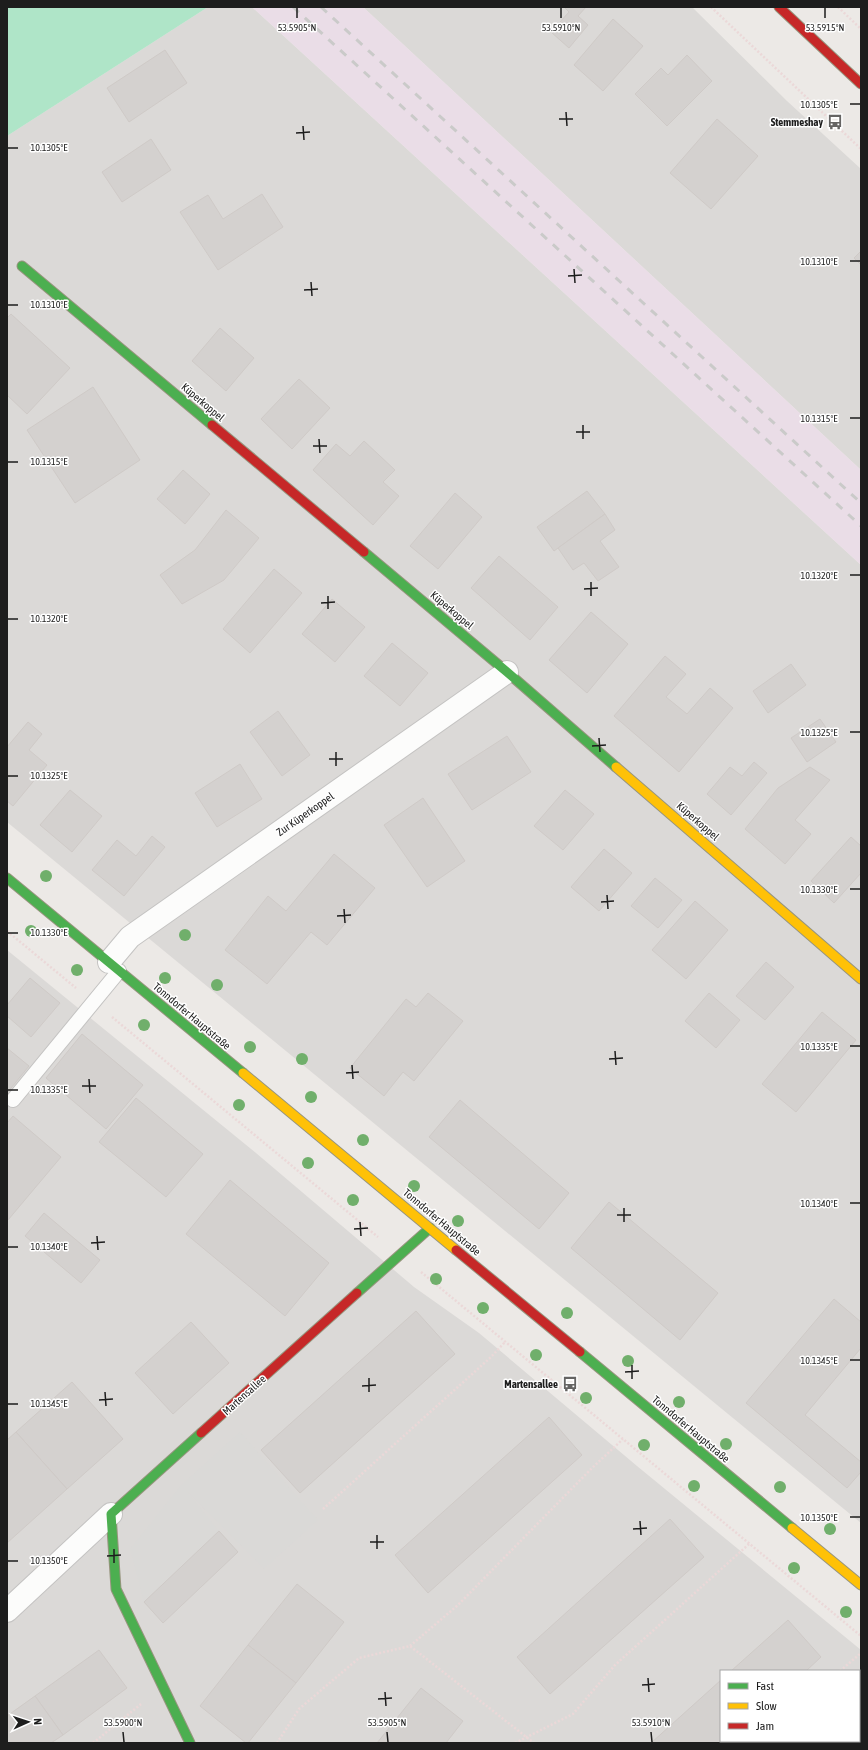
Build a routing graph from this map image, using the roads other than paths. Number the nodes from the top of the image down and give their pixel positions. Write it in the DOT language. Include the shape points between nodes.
graph roads {
  1 [pos="779,7"];
  2 [pos="861,84"];
  3 [pos="22,266"];
  4 [pos="507,672"];
  5 [pos="7,878"];
  6 [pos="114,966"];
  7 [pos="861,979"];
  8 [pos="13,1100"];
  9 [pos="430,1228"];
  10 [pos="111,1514"];
  11 [pos="861,1585"];
  12 [pos="7,1611"];
  13 [pos="190,1743"];
  1 -- 2 [label="street"];
  3 -- 4 [label="street, Küperkoppel"];
  4 -- 6 [label="street, Zur Küperkoppel" via="130,937"];
  4 -- 7 [label="street, Küperkoppel"];
  5 -- 6 [label="street, Tonndorfer Hauptstraße"];
  6 -- 8 [label="lane" via="93,1002"];
  6 -- 9 [label="street, Tonndorfer Hauptstraße"];
  9 -- 10 [label="street, Martensallee"];
  9 -- 11 [label="street, Tonndorfer Hauptstraße"];
  10 -- 12 [label="street, Martensallee"];
  10 -- 13 [label="street" via="116,1589"];
}
